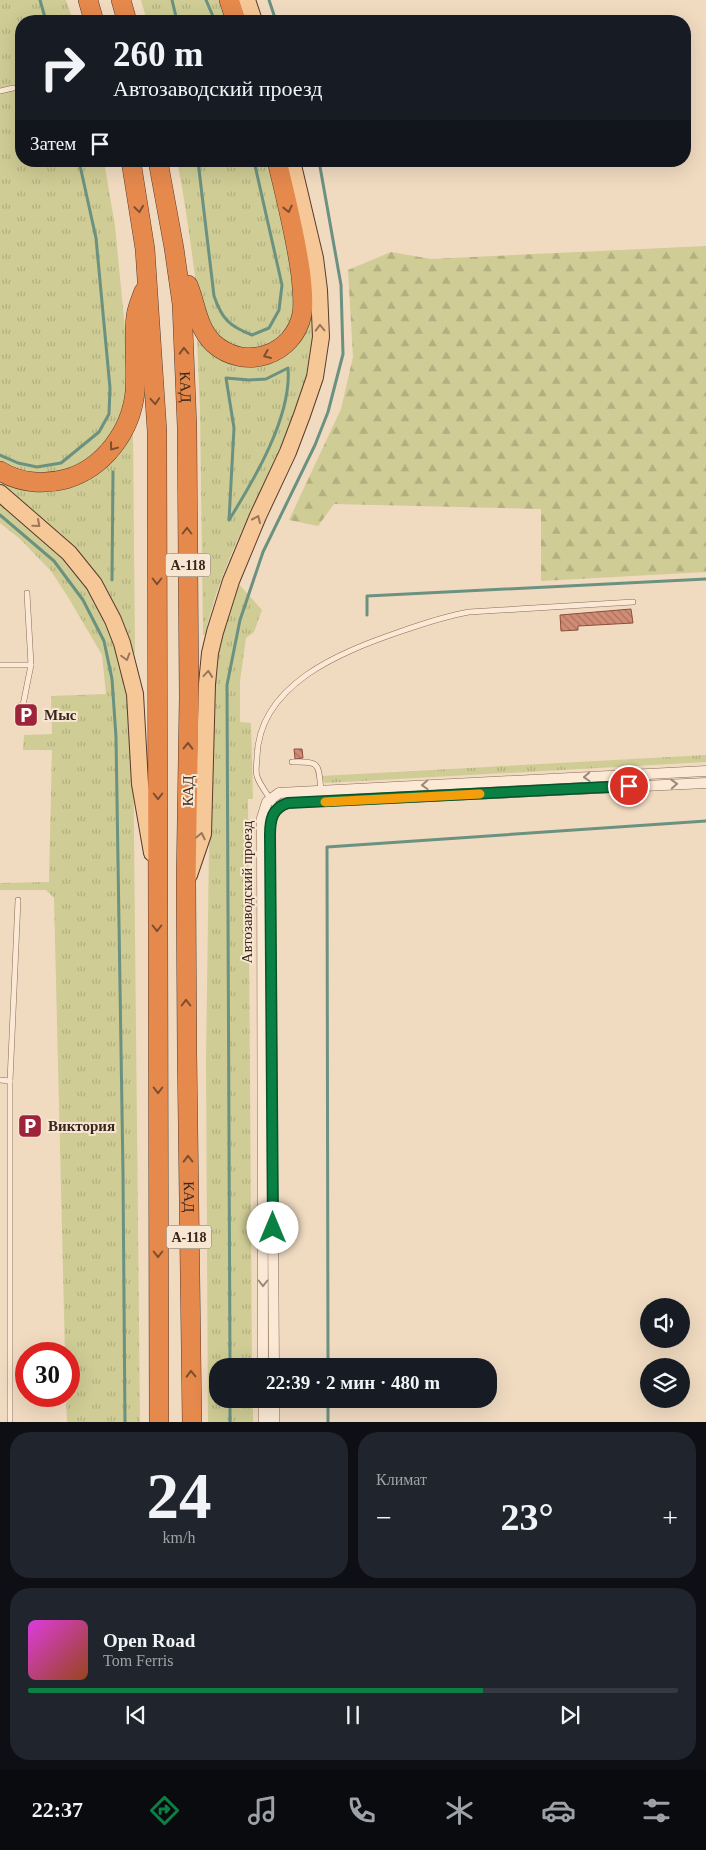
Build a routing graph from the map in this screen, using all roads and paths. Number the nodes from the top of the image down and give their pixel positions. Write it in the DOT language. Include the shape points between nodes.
graph roads {
  1 [pos="88,0"];
  2 [pos="122,0"];
  3 [pos="229,0"];
  4 [pos="247,0"];
  5 [pos="92,15"];
  6 [pos="126,15"];
  7 [pos="234,15"];
  8 [pos="252,15"];
  9 [pos="13,88"];
  10 [pos="0,91"];
  11 [pos="132,167"];
  12 [pos="159,167"];
  13 [pos="278,167"];
  14 [pos="293,167"];
  15 [pos="174,248"];
  16 [pos="147,282"];
  17 [pos="0,472"];
  18 [pos="0,493"];
  19 [pos="27,593"];
  20 [pos="633,602"];
  21 [pos="0,665"];
  22 [pos="31,665"];
  23 [pos="22,710"];
  24 [pos="292,762"];
  25 [pos="706,771"];
  26 [pos="706,783"];
  27 [pos="321,790"];
  28 [pos="271,799"];
  29 [pos="277,809"];
  30 [pos="157,879"];
  31 [pos="186,882"];
  32 [pos="18,900"];
  33 [pos="0,1080"];
  34 [pos="10,1081"];
  35 [pos="263,1358"];
  36 [pos="274,1358"];
  37 [pos="264,1408"];
  38 [pos="274,1408"];
  39 [pos="10,1422"];
  40 [pos="159,1422"];
  41 [pos="192,1422"];
  42 [pos="264,1422"];
  43 [pos="274,1422"];
  1 -- 5 [label="highway"];
  2 -- 6 [label="highway"];
  3 -- 7 [label="highway"];
  4 -- 8 [label="main road"];
  9 -- 10 [label="lane"];
  11 -- 16 [label="highway, КАД / А-118, one-way"];
  12 -- 15 [label="highway, КАД / А-118"];
  13 -- 15 [label="highway, one-way" via="298,254 302,290 298,328 287,342 260,358 245,358 213,343 196,315 194,300"];
  31 -- 14 [label="main road, one-way" via="202,834 208,684 215,632 230,581 288,452 315,377 321,337 319,290 315,258"];
  31 -- 15 [label="highway, КАД / А-118, one-way" via="189,697 187,426 182,304"];
  16 -- 17 [label="highway, one-way" via="136,314 133,405 117,441 105,457 77,476 57,481 39,483"];
  16 -- 30 [label="highway, КАД / А-118, one-way" via="157,431"];
  18 -- 30 [label="main road, one-way" via="69,553 94,584 113,620 135,694 140,784"];
  19 -- 22 [label="lane"];
  20 -- 28 [label="lane" via="449,616 362,645 321,667 286,691 262,725 257,776"];
  21 -- 22 [label="lane"];
  22 -- 23 [label="lane"];
  24 -- 27 [label="lane" via="315,764 319,768"];
  25 -- 27 [label="street, one-way"];
  29 -- 26 [label="street, one-way" via="288,803"];
  27 -- 28 [label="street" via="279,793"];
  28 -- 29 [label="lane"];
  28 -- 35 [label="street, Автозаводский проезд, one-way" via="262,818"];
  29 -- 36 [label="street, Автозаводский проезд" via="270,822"];
  30 -- 40 [label="highway, КАД / А-118, one-way"];
  41 -- 31 [label="highway, КАД / А-118, one-way"];
  32 -- 34 [label="lane"];
  33 -- 34 [label="lane"];
  34 -- 39 [label="lane"];
  37 -- 42 [label="street"];
  38 -- 43 [label="street"];
}
